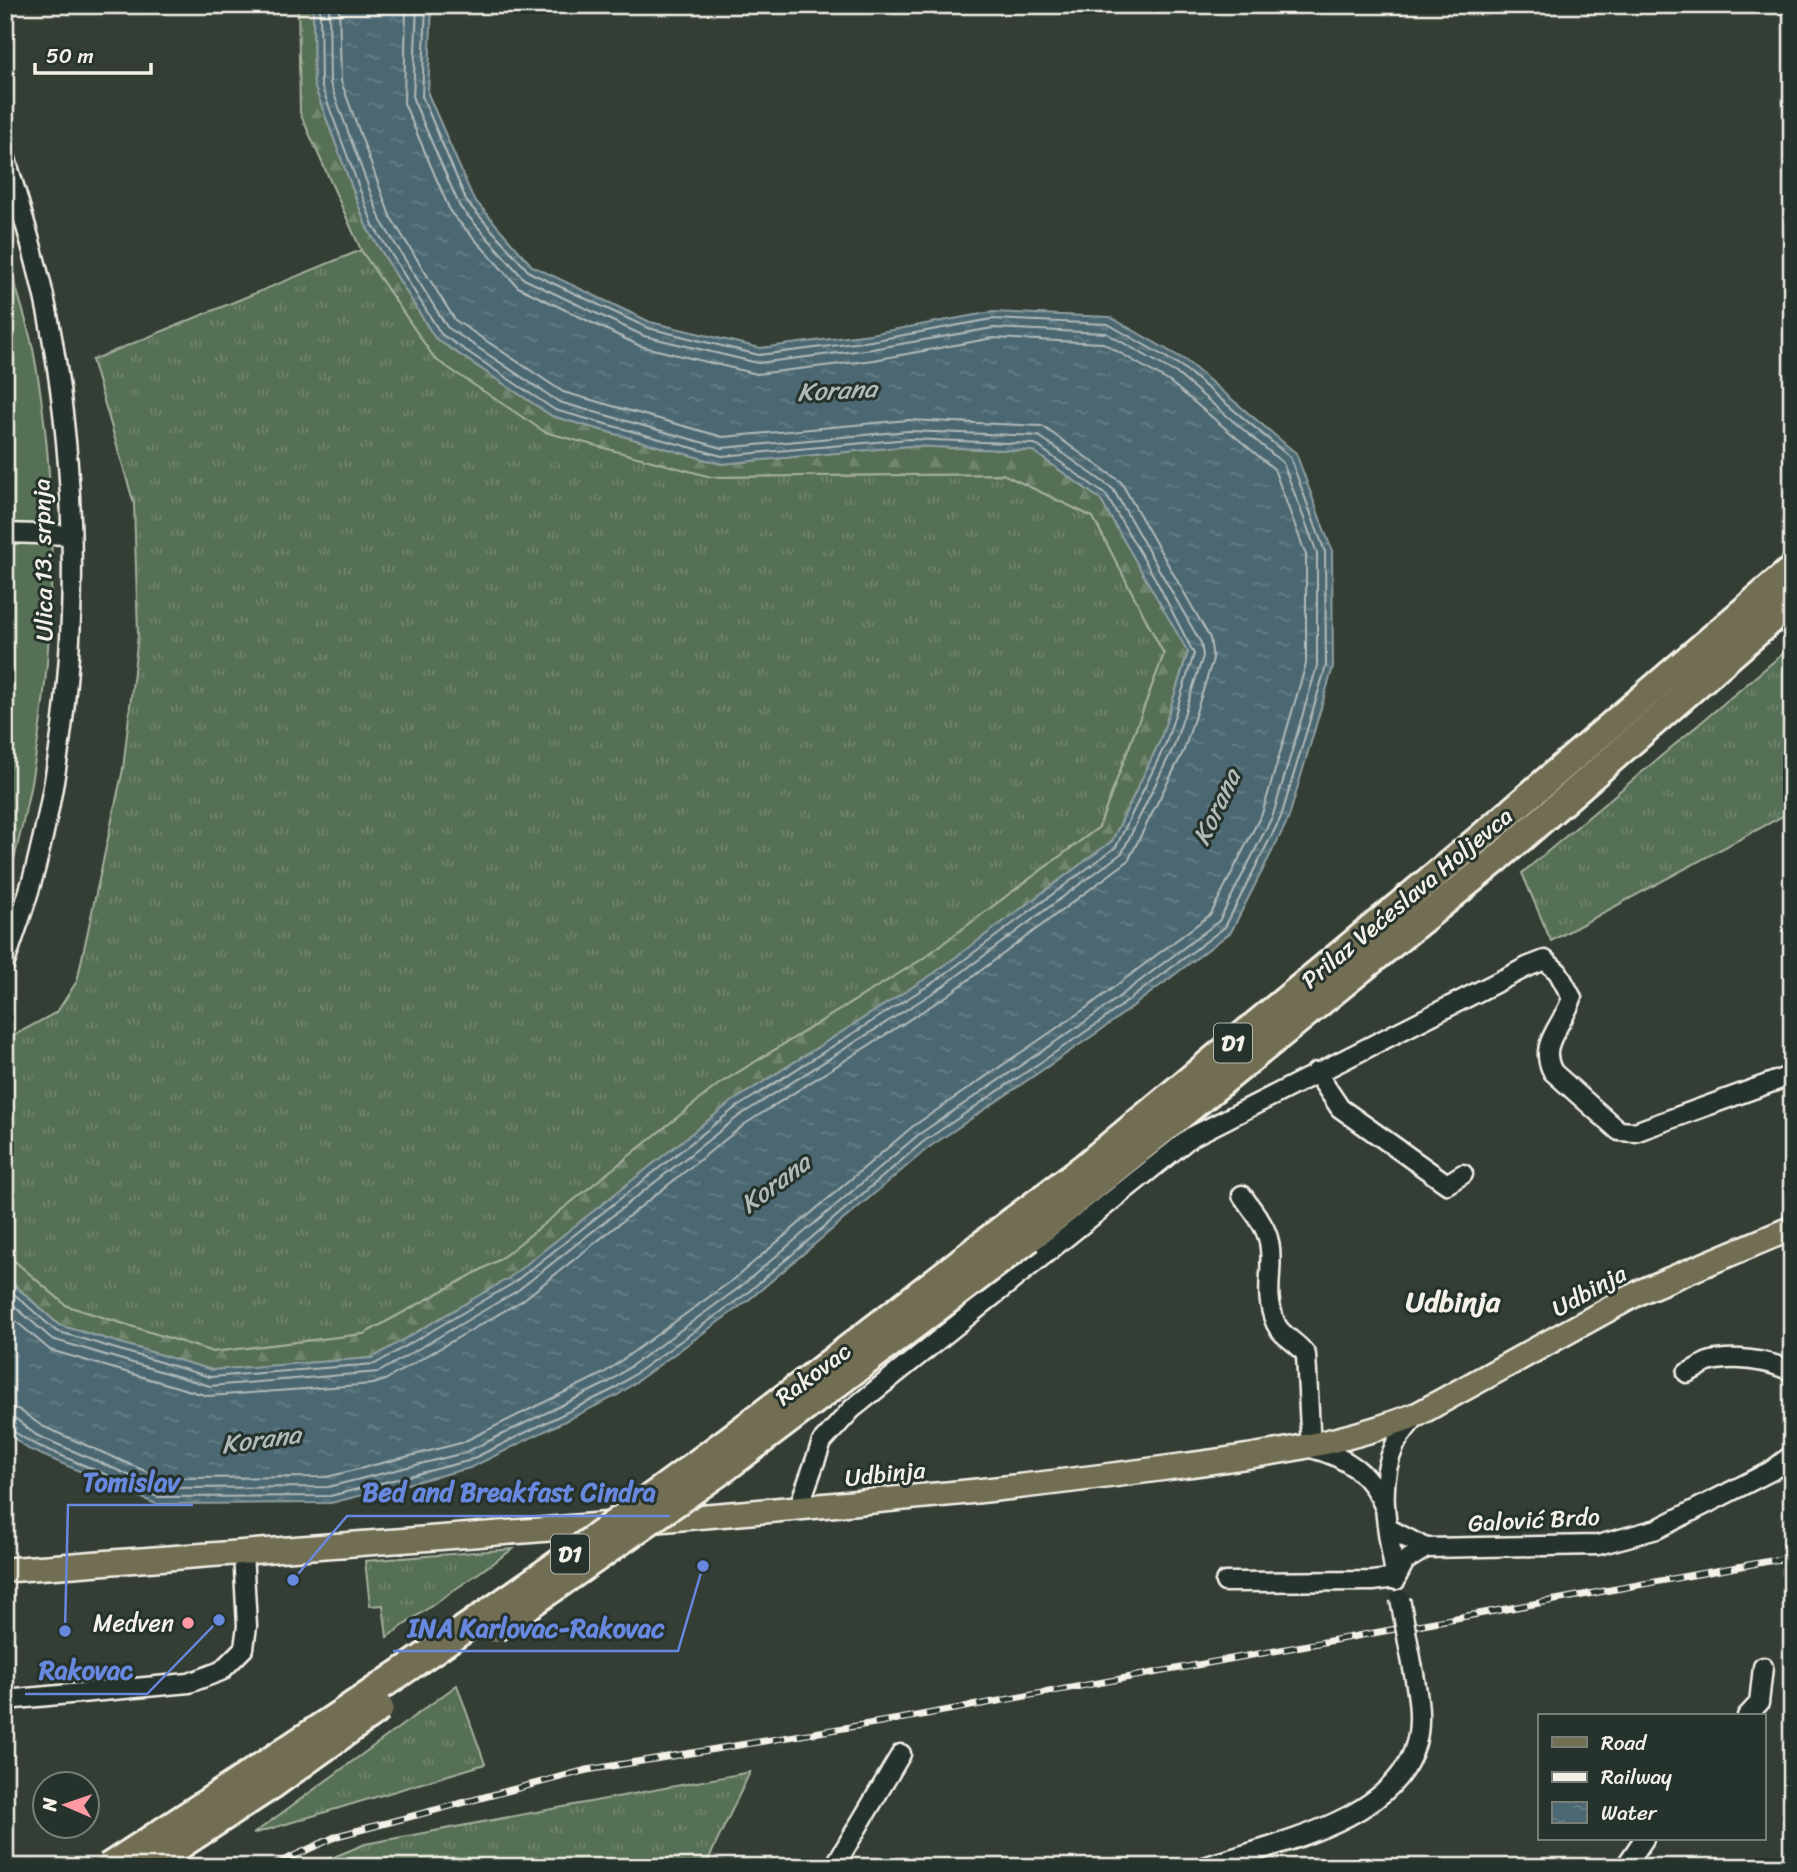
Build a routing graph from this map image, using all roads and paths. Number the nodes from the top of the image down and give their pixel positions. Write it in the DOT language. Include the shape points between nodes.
graph roads {
  1 [pos="5,156"];
  2 [pos="5,533"];
  3 [pos="71,535"];
  4 [pos="1792,569"];
  5 [pos="1792,602"];
  6 [pos="1488,849"];
  7 [pos="5,963"];
  8 [pos="1316,1072"];
  9 [pos="1792,1075"];
  10 [pos="1462,1174"];
  11 [pos="1242,1195"];
  12 [pos="1022,1228"];
  13 [pos="1792,1228"];
  14 [pos="1792,1372"];
  15 [pos="1687,1373"];
  16 [pos="1418,1414"];
  17 [pos="1311,1448"];
  18 [pos="1792,1455"];
  19 [pos="1385,1508"];
  20 [pos="798,1509"];
  21 [pos="1388,1529"];
  22 [pos="1426,1548"];
  23 [pos="243,1552"];
  24 [pos="5,1570"];
  25 [pos="1396,1578"];
  26 [pos="1225,1582"];
  27 [pos="1763,1667"];
  28 [pos="5,1700"];
  29 [pos="1750,1714"];
  30 [pos="901,1754"];
  31 [pos="1643,1840"];
  32 [pos="108,1867"];
  33 [pos="147,1867"];
  34 [pos="834,1867"];
  35 [pos="1204,1867"];
  36 [pos="1625,1867"];
  1 -- 3 [label="street, Ulica 13. srpnja" via="48,317"];
  2 -- 3 [label="street"];
  3 -- 7 [label="street, Ulica 13. srpnja" via="71,622 51,790 37,862"];
  4 -- 6 [label="highway, Prilaz Većeslava Holjevca / D1"];
  5 -- 6 [label="highway, Prilaz Većeslava Holjevca / D1"];
  6 -- 12 [label="highway, Prilaz Većeslava Holjevca / D1" via="1462,887"];
  6 -- 12 [label="highway, Prilaz Većeslava Holjevca / D1" via="1449,864 1083,1168"];
  8 -- 9 [label="street, Udbinja" via="1545,960 1558,972 1572,998 1546,1050 1546,1060 1553,1072 1619,1131 1635,1132"];
  8 -- 10 [label="street" via="1340,1108 1447,1184"];
  8 -- 20 [label="street, Udbinja" via="1191,1137 852,1409 822,1441"];
  11 -- 17 [label="street" via="1266,1230 1267,1285 1275,1322 1306,1355"];
  12 -- 32 [label="highway, Rakovac / D1, bridge" via="384,1685"];
  12 -- 33 [label="highway, Rakovac / D1, bridge" via="724,1469 274,1784"];
  13 -- 16 [label="main road, Udbinja" via="1643,1291"];
  14 -- 15 [label="street" via="1738,1359 1708,1362"];
  16 -- 17 [label="main road, Udbinja"];
  16 -- 19 [label="street, Udbinja" via="1396,1443 1389,1462"];
  17 -- 19 [label="street, Udbinja" via="1344,1458 1357,1468"];
  17 -- 20 [label="main road, Udbinja" via="1003,1489"];
  18 -- 22 [label="street, Galović Brdo" via="1771,1471 1657,1529 1598,1545"];
  19 -- 21 [label="street, Udbinja"];
  20 -- 23 [label="main road"];
  21 -- 22 [label="street, Galović Brdo"];
  21 -- 25 [label="street, Udbinja"];
  22 -- 25 [label="street" via="1405,1561"];
  23 -- 24 [label="main road"];
  23 -- 28 [label="street" via="244,1648 221,1671 189,1683"];
  25 -- 26 [label="street"];
  25 -- 35 [label="street, Udbinja, bridge" via="1419,1701 1416,1744 1404,1770 1384,1796 1349,1818"];
  27 -- 29 [label="street" via="1759,1703"];
  30 -- 34 [label="street"];
  31 -- 36 [label="street"];
}
